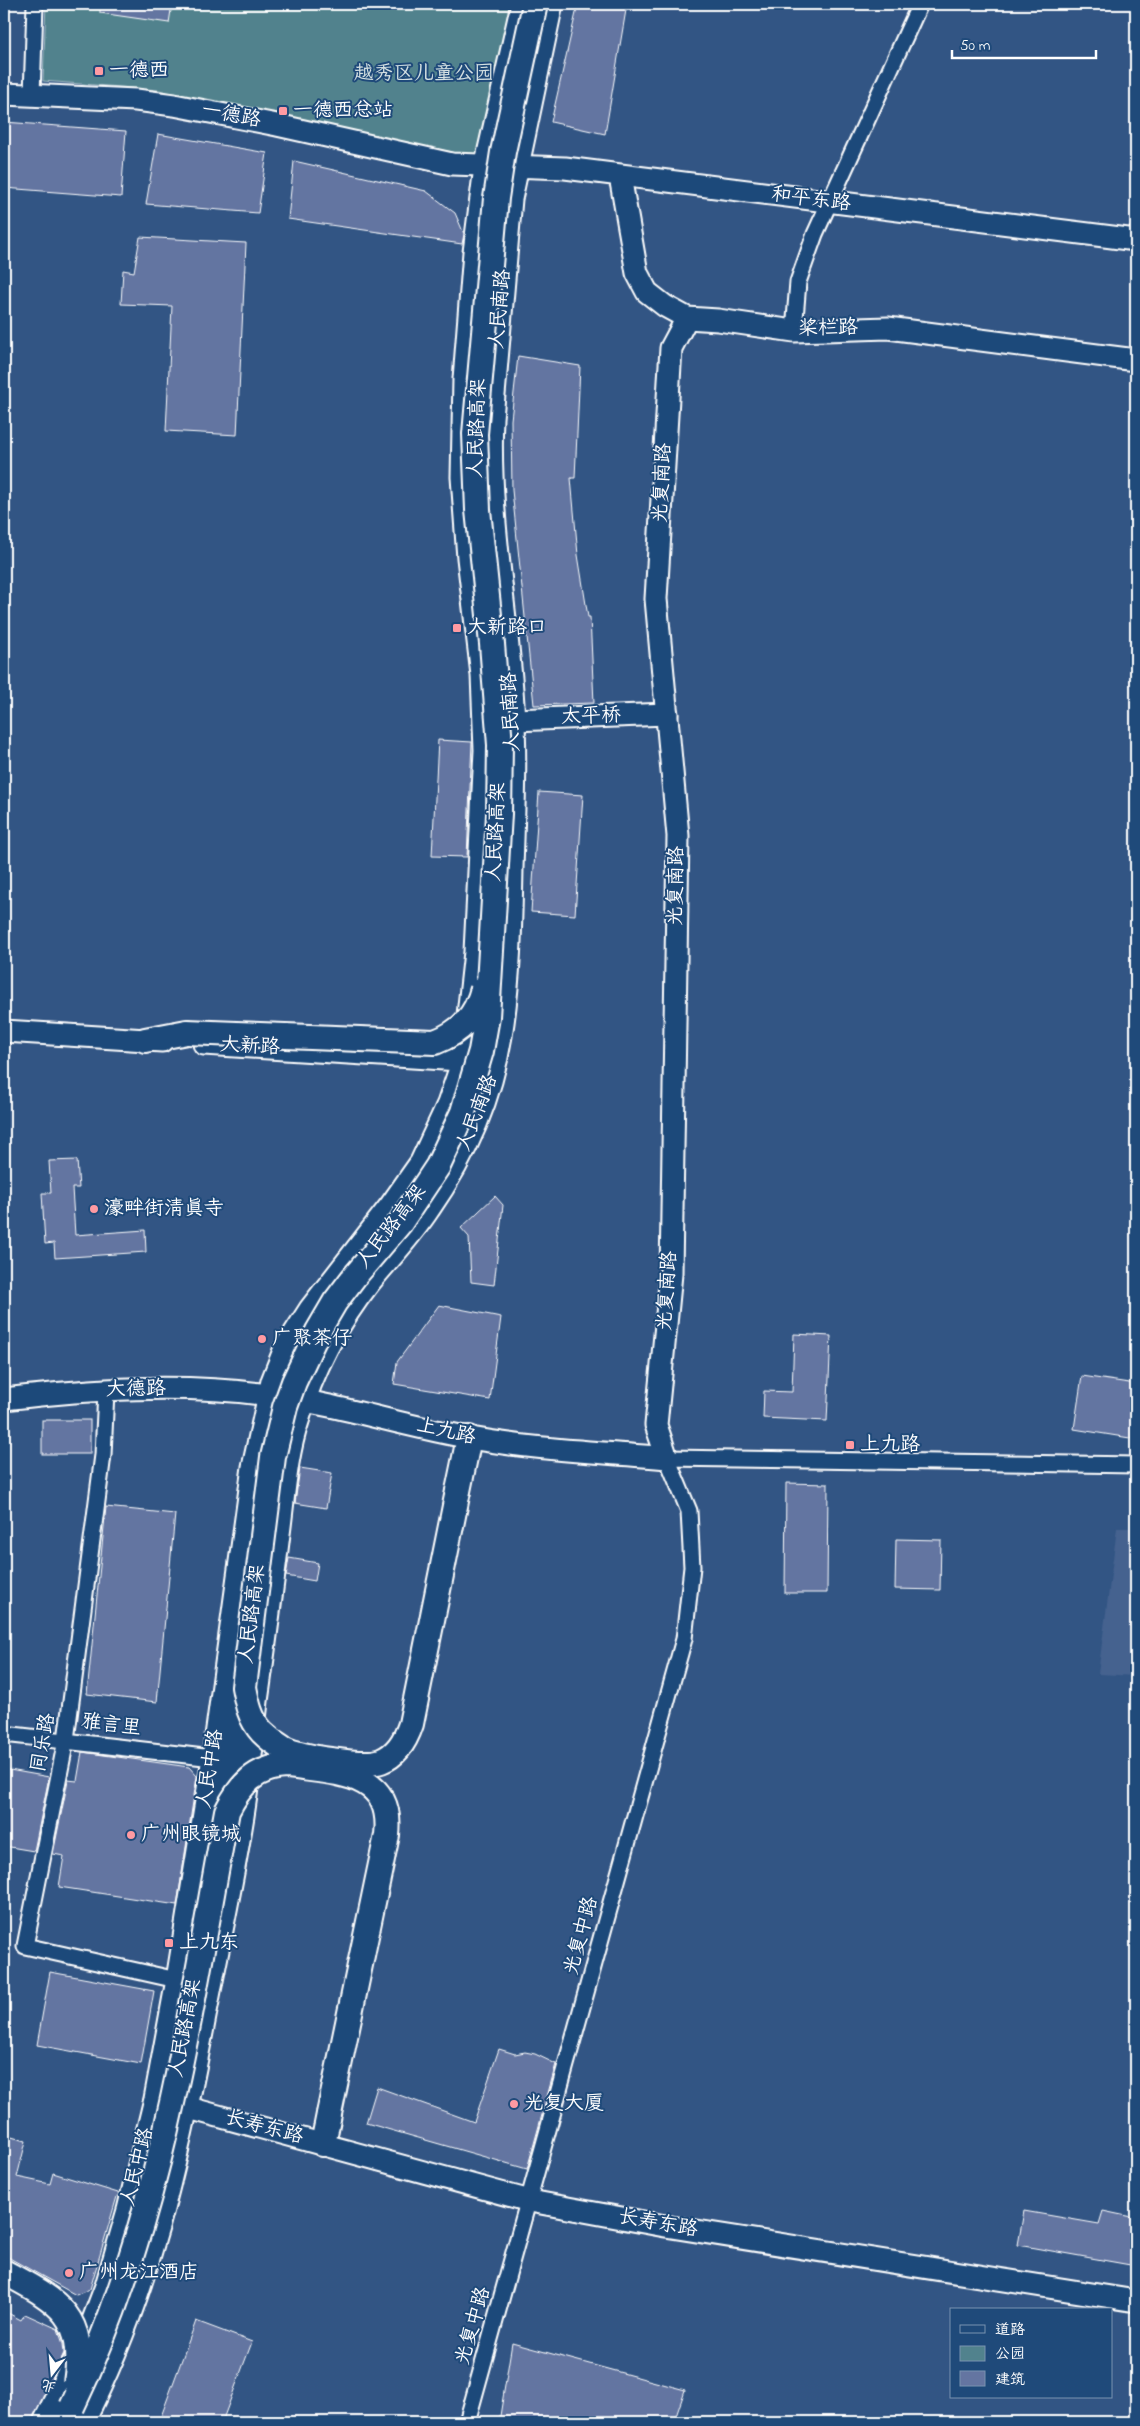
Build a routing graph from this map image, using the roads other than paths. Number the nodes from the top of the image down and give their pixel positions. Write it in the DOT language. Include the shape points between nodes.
graph roads {
  1 [pos="36,4"];
  2 [pos="522,4"];
  3 [pos="535,4"];
  4 [pos="552,4"];
  5 [pos="920,4"];
  6 [pos="4,94"];
  7 [pos="32,95"];
  8 [pos="517,165"];
  9 [pos="485,167"];
  10 [pos="620,176"];
  11 [pos="830,202"];
  12 [pos="1136,240"];
  13 [pos="688,318"];
  14 [pos="794,331"];
  15 [pos="1136,360"];
  16 [pos="667,714"];
  17 [pos="514,720"];
  18 [pos="490,959"];
  19 [pos="4,1031"];
  20 [pos="146,1040"];
  21 [pos="463,1060"];
  22 [pos="496,1062"];
  23 [pos="106,1391"];
  24 [pos="268,1395"];
  25 [pos="4,1399"];
  26 [pos="304,1402"];
  27 [pos="469,1438"];
  28 [pos="667,1458"];
  29 [pos="1136,1465"];
  30 [pos="244,1687"];
  31 [pos="4,1734"];
  32 [pos="66,1740"];
  33 [pos="213,1758"];
  34 [pos="227,1810"];
  35 [pos="177,1980"];
  36 [pos="155,2099"];
  37 [pos="188,2108"];
  38 [pos="323,2144"];
  39 [pos="530,2201"];
  40 [pos="4,2272"];
  41 [pos="1136,2300"];
  42 [pos="73,2417"];
  43 [pos="44,2422"];
  44 [pos="467,2422"];
  1 -- 7 [label="street"];
  2 -- 9 [label="main road, 人民南路"];
  3 -- 18 [label="main road, 人民路高架, bridge" via="496,198 475,434 478,510 500,745"];
  4 -- 8 [label="main road, 人民南路"];
  5 -- 11 [label="street"];
  6 -- 7 [label="main road, 一德路"];
  7 -- 9 [label="main road, 一德路" via="174,105 421,158"];
  8 -- 9 [label="main road, 和平东路"];
  8 -- 10 [label="main road, 和平东路"];
  8 -- 17 [label="main road, 人民南路" via="498,334 491,452"];
  9 -- 21 [label="main road, 人民南路" via="473,271 461,442 464,506 482,675 485,750 475,952"];
  10 -- 11 [label="main road, 和平东路"];
  10 -- 13 [label="main road, 桨栏路" via="637,273 647,292"];
  11 -- 12 [label="main road, 和平东路"];
  11 -- 14 [label="street" via="798,282"];
  13 -- 14 [label="main road, 桨栏路"];
  13 -- 16 [label="main road, 光复南路" via="671,348 656,599"];
  14 -- 15 [label="main road, 桨栏路" via="888,328"];
  16 -- 17 [label="main road, 太平桥"];
  16 -- 28 [label="main road, 光复南路" via="678,836 674,1108 671,1274 656,1425"];
  17 -- 22 [label="main road, 人民南路" via="515,794 508,966"];
  18 -- 20 [label="main road, bridge" via="482,993 470,1018 461,1029 436,1042 186,1032"];
  18 -- 30 [label="main road, 人民路高架, bridge" via="487,1017 481,1051 473,1086 452,1139 405,1216 335,1302 305,1358 285,1407 272,1465"];
  19 -- 20 [label="main road, 大新路"];
  20 -- 21 [label="main road, 大新路"];
  21 -- 22 [label="main road, 大新路"];
  21 -- 24 [label="main road, 人民南路" via="448,1104 421,1162 310,1309 282,1354"];
  22 -- 26 [label="main road, 人民南路" via="479,1119 460,1160 426,1214 343,1318 327,1345"];
  23 -- 24 [label="main road, 大德路" via="191,1390"];
  23 -- 25 [label="main road, 大德路"];
  23 -- 32 [label="street, 同乐路" via="103,1455"];
  24 -- 26 [label="main road, 上九路"];
  24 -- 33 [label="main road, 人民中路" via="253,1468"];
  26 -- 27 [label="main road, 上九路"];
  26 -- 37 [label="main road, 人民中路" via="288,1468 243,1817"];
  27 -- 28 [label="main road, 上九路" via="508,1445"];
  27 -- 30 [label="main road, bridge" via="411,1724 404,1742 382,1761 357,1764 284,1749 258,1728 247,1704"];
  28 -- 29 [label="street, 上九路"];
  28 -- 39 [label="street, 光复中路" via="688,1511 692,1567 684,1639"];
  30 -- 34 [label="main road, 人民路高架, bridge"];
  31 -- 32 [label="street, 雅言里"];
  32 -- 33 [label="street, 雅言里"];
  32 -- 35 [label="street, 同乐路" via="25,1946"];
  33 -- 35 [label="main road, 人民中路"];
  34 -- 38 [label="main road, bridge" via="236,1793 254,1775 265,1769 286,1766 360,1780 376,1791 388,1812 387,1835"];
  34 -- 42 [label="main road, 人民路高架, bridge" via="169,2120 152,2191 120,2294"];
  35 -- 36 [label="main road, 人民中路"];
  36 -- 37 [label="main road, 长寿东路"];
  36 -- 43 [label="main road, 人民中路" via="131,2201 106,2286 90,2328"];
  37 -- 38 [label="main road, 长寿东路"];
  37 -- 42 [label="main road, 人民中路" via="144,2279 114,2358"];
  38 -- 39 [label="main road, 长寿东路"];
  39 -- 41 [label="main road, 长寿东路" via="665,2226"];
  39 -- 44 [label="street, 光复中路"];
  40 -- 42 [label="main road, bridge" via="42,2293 70,2319 80,2348"];
}
